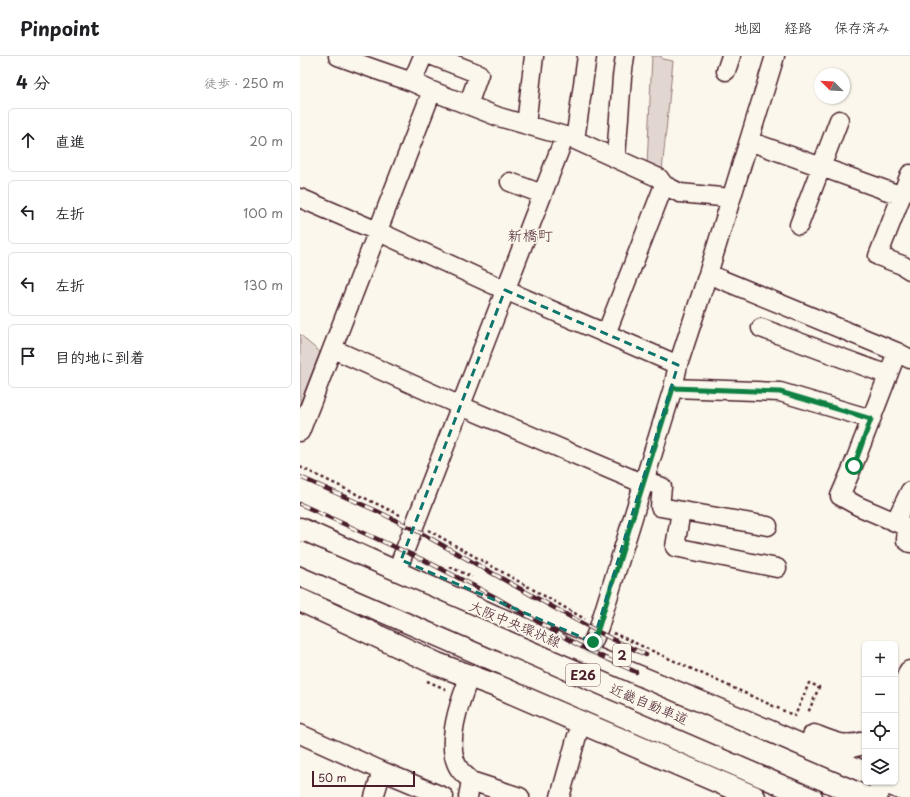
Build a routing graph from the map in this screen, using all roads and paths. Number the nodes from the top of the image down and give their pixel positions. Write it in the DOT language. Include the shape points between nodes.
graph roads {
  1 [pos="338,56"];
  2 [pos="423,56"];
  3 [pos="433,56"];
  4 [pos="534,56"];
  5 [pos="587,56"];
  6 [pos="625,56"];
  7 [pos="775,56"];
  8 [pos="412,82"];
  9 [pos="432,91"];
  10 [pos="468,105"];
  11 [pos="839,120"];
  12 [pos="526,125"];
  13 [pos="570,138"];
  14 [pos="749,141"];
  15 [pos="616,158"];
  16 [pos="821,167"];
  17 [pos="910,174"];
  18 [pos="510,182"];
  19 [pos="664,185"];
  20 [pos="542,194"];
  21 [pos="902,196"];
  22 [pos="300,198"];
  23 [pos="731,198"];
  24 [pos="799,225"];
  25 [pos="378,232"];
  26 [pos="910,270"];
  27 [pos="708,274"];
  28 [pos="505,290"];
  29 [pos="760,328"];
  30 [pos="606,334"];
  31 [pos="333,349"];
  32 [pos="903,355"];
  33 [pos="678,365"];
  34 [pos="888,375"];
  35 [pos="673,388"];
  36 [pos="461,406"];
  37 [pos="871,419"];
  38 [pos="300,432"];
  39 [pos="300,467"];
  40 [pos="644,482"];
  41 [pos="910,491"];
  42 [pos="680,511"];
  43 [pos="300,512"];
  44 [pos="895,522"];
  45 [pos="416,523"];
  46 [pos="768,526"];
  47 [pos="300,528"];
  48 [pos="910,543"];
  49 [pos="381,551"];
  50 [pos="300,553"];
  51 [pos="406,562"];
  52 [pos="450,567"];
  53 [pos="777,568"];
  54 [pos="300,575"];
  55 [pos="472,576"];
  56 [pos="300,600"];
  57 [pos="473,607"];
  58 [pos="300,615"];
  59 [pos="495,617"];
  60 [pos="596,634"];
  61 [pos="432,672"];
  62 [pos="910,672"];
  63 [pos="470,676"];
  64 [pos="499,687"];
  65 [pos="448,690"];
  66 [pos="898,701"];
  67 [pos="910,711"];
  68 [pos="808,713"];
  69 [pos="300,734"];
  70 [pos="577,736"];
  71 [pos="898,741"];
  72 [pos="862,744"];
  73 [pos="898,745"];
  74 [pos="382,771"];
  75 [pos="898,773"];
  76 [pos="910,774"];
  77 [pos="910,779"];
  78 [pos="716,788"];
  79 [pos="470,789"];
  80 [pos="873,789"];
  81 [pos="910,792"];
  82 [pos="374,797"];
  83 [pos="444,797"];
  84 [pos="520,797"];
  85 [pos="560,797"];
  86 [pos="754,797"];
  87 [pos="784,797"];
  88 [pos="811,797"];
  89 [pos="839,797"];
  1 -- 8 [label="street"];
  2 -- 8 [label="street"];
  3 -- 10 [label="street" via="479,74"];
  4 -- 12 [label="street"];
  5 -- 13 [label="street"];
  6 -- 15 [label="street"];
  7 -- 14 [label="street"];
  8 -- 9 [label="street"];
  9 -- 10 [label="street"];
  9 -- 25 [label="street"];
  10 -- 12 [label="street"];
  11 -- 16 [label="street"];
  12 -- 13 [label="street"];
  13 -- 15 [label="street"];
  13 -- 20 [label="street"];
  14 -- 16 [label="street"];
  14 -- 23 [label="street"];
  15 -- 19 [label="street" via="659,178"];
  16 -- 21 [label="street"];
  16 -- 24 [label="street"];
  17 -- 21 [label="street"];
  18 -- 20 [label="street"];
  19 -- 23 [label="street" via="680,193"];
  19 -- 30 [label="street"];
  20 -- 28 [label="street"];
  21 -- 26 [label="street" via="878,256"];
  22 -- 25 [label="street"];
  23 -- 27 [label="street"];
  25 -- 28 [label="street"];
  25 -- 31 [label="street"];
  27 -- 32 [label="street"];
  27 -- 33 [label="street"];
  28 -- 30 [label="street"];
  28 -- 36 [label="street"];
  29 -- 34 [label="street"];
  30 -- 33 [label="street"];
  31 -- 36 [label="street"];
  31 -- 38 [label="street"];
  32 -- 34 [label="street"];
  33 -- 35 [label="street"];
  34 -- 37 [label="street"];
  35 -- 37 [label="street" via="780,392"];
  35 -- 40 [label="street"];
  36 -- 40 [label="street"];
  36 -- 45 [label="street"];
  37 -- 44 [label="street" via="840,496"];
  39 -- 45 [label="path"];
  40 -- 42 [label="street" via="662,487 660,507"];
  40 -- 60 [label="street"];
  41 -- 44 [label="street"];
  42 -- 46 [label="street"];
  42 -- 53 [label="street" via="675,547"];
  43 -- 49 [label="main road"];
  44 -- 48 [label="street" via="907,527 906,540"];
  45 -- 51 [label="street"];
  45 -- 60 [label="path"];
  47 -- 49 [label="main road, 2"];
  47 -- 57 [label="main road, 大阪中央環状線 / 2"];
  49 -- 51 [label="main road, 2"];
  50 -- 80 [label="main road, 近畿自動車道 / E26, bridge"];
  51 -- 57 [label="main road"];
  51 -- 60 [label="main road, 2"];
  52 -- 55 [label="path"];
  54 -- 88 [label="main road, 近畿自動車道 / E26"];
  56 -- 61 [label="main road"];
  57 -- 59 [label="main road, 大阪中央環状線 / 2"];
  58 -- 61 [label="main road"];
  59 -- 80 [label="main road, 大阪中央環状線 / 2" via="740,719"];
  59 -- 89 [label="main road" via="548,665 572,682"];
  60 -- 68 [label="path" via="795,716 809,683 819,687"];
  60 -- 72 [label="main road, 2" via="829,742 840,746"];
  61 -- 63 [label="main road"];
  61 -- 65 [label="path"];
  62 -- 66 [label="main road"];
  63 -- 64 [label="main road"];
  63 -- 79 [label="street" via="453,736 453,754"];
  64 -- 70 [label="main road" via="551,724"];
  64 -- 78 [label="main road"];
  64 -- 87 [label="main road" via="564,704"];
  67 -- 71 [label="main road"];
  69 -- 74 [label="street"];
  70 -- 78 [label="main road"];
  70 -- 85 [label="street"];
  73 -- 76 [label="main road" via="901,758"];
  74 -- 82 [label="street"];
  74 -- 83 [label="street"];
  75 -- 77 [label="main road"];
  78 -- 86 [label="main road"];
  79 -- 84 [label="street"];
  80 -- 81 [label="main road, 大阪中央環状線 / 2"];
}
